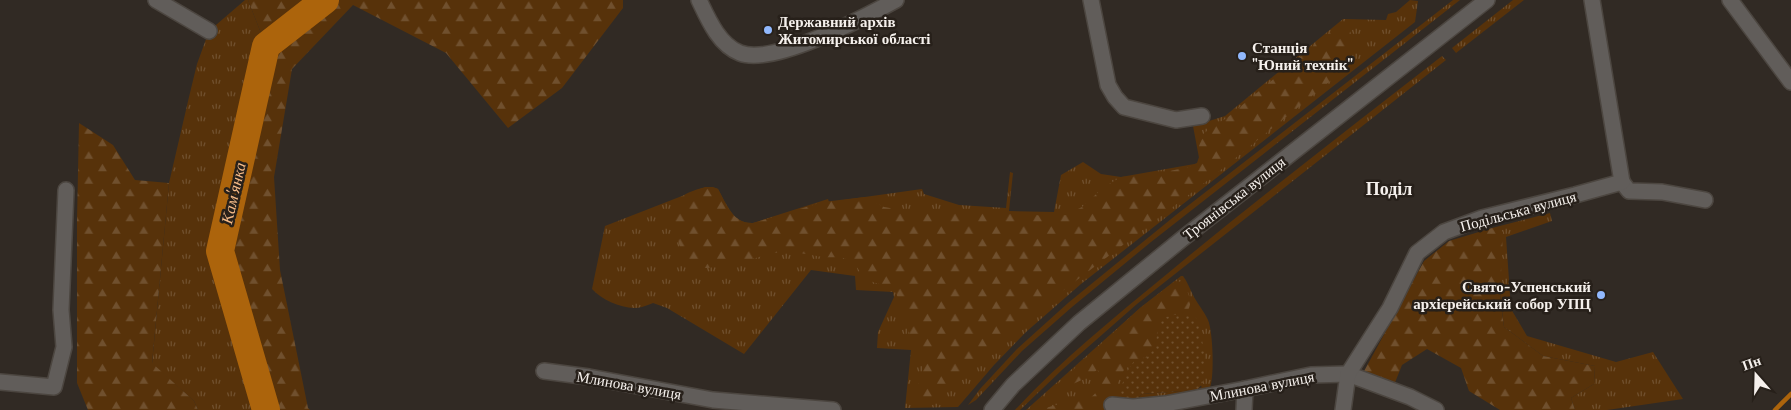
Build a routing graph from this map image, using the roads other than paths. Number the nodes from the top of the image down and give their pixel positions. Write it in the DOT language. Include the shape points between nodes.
graph roads {
  1 [pos="156,0"];
  2 [pos="699,0"];
  3 [pos="896,0"];
  4 [pos="1091,0"];
  5 [pos="1487,0"];
  6 [pos="1592,0"];
  7 [pos="1730,0"];
  8 [pos="209,31"];
  9 [pos="1791,82"];
  10 [pos="1202,116"];
  11 [pos="1622,182"];
  12 [pos="66,190"];
  13 [pos="1705,200"];
  14 [pos="544,371"];
  15 [pos="1348,374"];
  16 [pos="0,382"];
  17 [pos="1245,389"];
  18 [pos="1112,405"];
  19 [pos="1132,409"];
  20 [pos="833,410"];
  21 [pos="992,410"];
  22 [pos="1244,410"];
  23 [pos="1343,410"];
  24 [pos="1436,410"];
  1 -- 8 [label="street"];
  2 -- 3 [label="street" via="722,40 739,53 754,56 780,51 823,35"];
  4 -- 10 [label="street" via="1108,85 1124,107 1176,120"];
  5 -- 21 [label="street, Троянівська вулиця" via="1182,238 1079,323 1013,385"];
  6 -- 11 [label="street"];
  7 -- 9 [label="street"];
  11 -- 13 [label="street" via="1629,191 1662,192"];
  11 -- 15 [label="street, Подільська вулиця" via="1482,218 1444,232 1417,254 1390,308"];
  12 -- 16 [label="street" via="61,310 64,347 54,387"];
  14 -- 20 [label="street, Млинова вулиця" via="713,400"];
  15 -- 17 [label="street, Млинова вулиця" via="1311,375"];
  15 -- 23 [label="street, Подільська вулиця"];
  15 -- 24 [label="street, Млинова вулиця"];
  17 -- 19 [label="street, Млинова вулиця"];
  17 -- 22 [label="street"];
  18 -- 19 [label="street, Млинова вулиця"];
}
